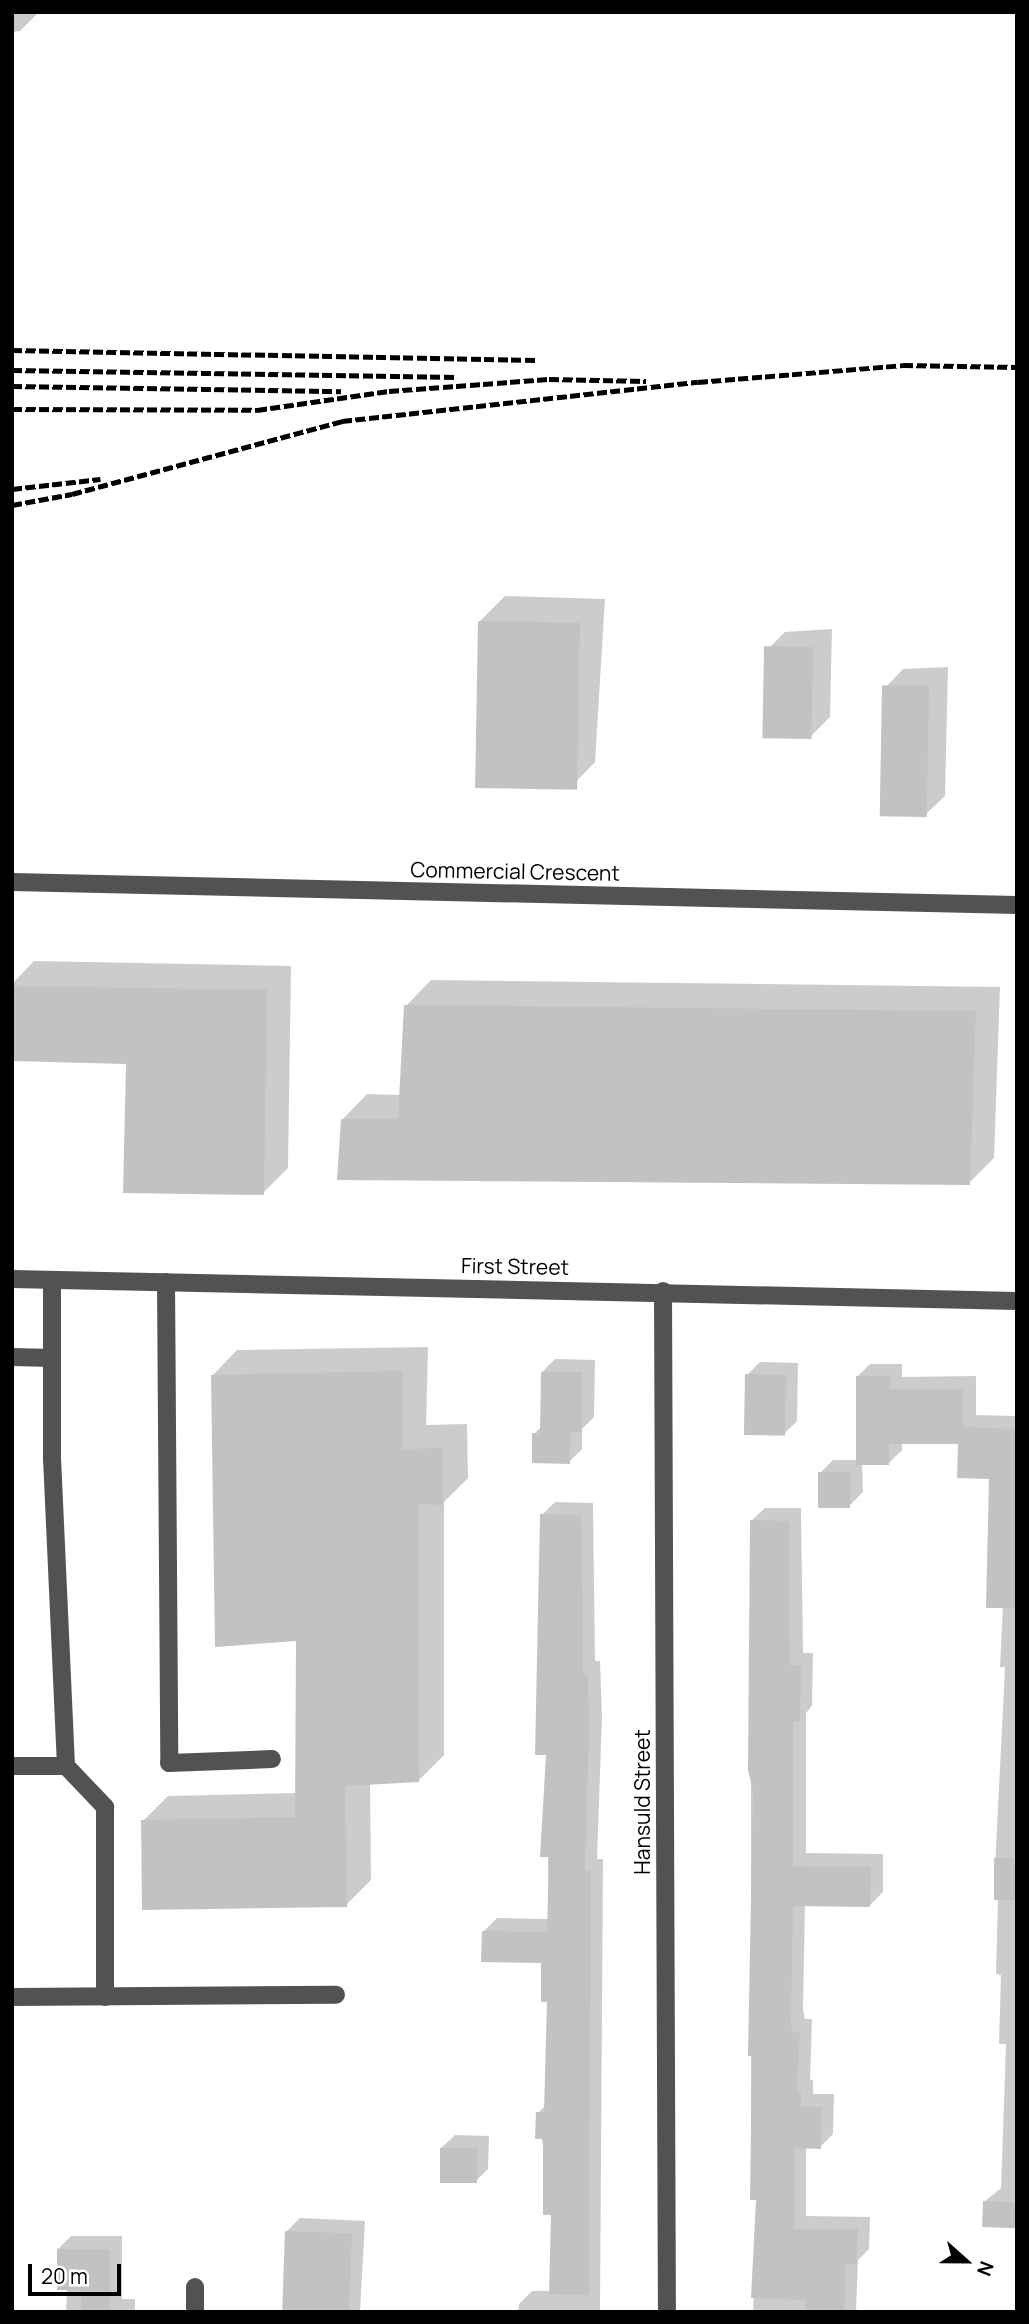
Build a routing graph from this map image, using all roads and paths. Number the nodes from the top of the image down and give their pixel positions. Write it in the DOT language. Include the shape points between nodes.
graph roads {
  1 [pos="12,882"];
  2 [pos="1017,905"];
  3 [pos="12,1279"];
  4 [pos="52,1280"];
  5 [pos="166,1282"];
  6 [pos="663,1292"];
  7 [pos="1017,1301"];
  8 [pos="12,1357"];
  9 [pos="52,1358"];
  10 [pos="272,1759"];
  11 [pos="12,1766"];
  12 [pos="65,1766"];
  13 [pos="336,1995"];
  14 [pos="12,1997"];
  15 [pos="105,1997"];
  16 [pos="195,2287"];
  17 [pos="195,2312"];
  18 [pos="667,2312"];
  1 -- 2 [label="street, Commercial Crescent"];
  3 -- 4 [label="street, First Street"];
  4 -- 5 [label="street, First Street"];
  4 -- 9 [label="street"];
  5 -- 6 [label="street, First Street"];
  5 -- 10 [label="street" via="169,1763"];
  6 -- 7 [label="street, First Street"];
  6 -- 18 [label="street, Hansuld Street"];
  8 -- 9 [label="street"];
  9 -- 12 [label="street"];
  11 -- 12 [label="street"];
  12 -- 15 [label="street" via="104,1807"];
  13 -- 15 [label="street"];
  14 -- 15 [label="street"];
  16 -- 17 [label="street"];
}
